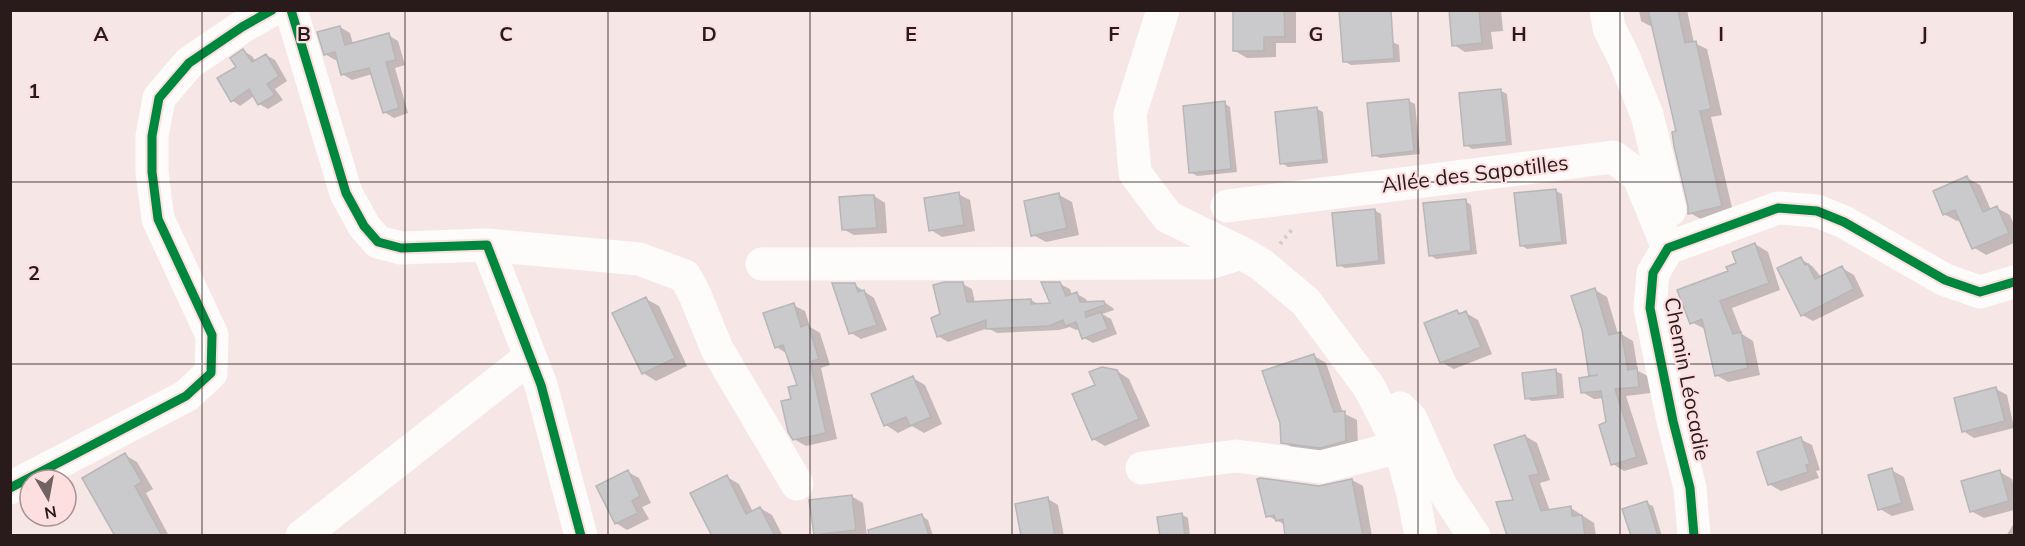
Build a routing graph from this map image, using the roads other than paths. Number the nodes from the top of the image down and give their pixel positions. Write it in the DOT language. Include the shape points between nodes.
graph roads {
  1 [pos="272,10"];
  2 [pos="291,10"];
  3 [pos="1163,10"];
  4 [pos="1606,10"];
  5 [pos="1227,206"];
  6 [pos="487,244"];
  7 [pos="1673,246"];
  8 [pos="1252,259"];
  9 [pos="762,264"];
  10 [pos="2014,282"];
  11 [pos="530,357"];
  12 [pos="1369,387"];
  13 [pos="1400,447"];
  14 [pos="1143,468"];
  15 [pos="797,484"];
  16 [pos="10,488"];
  17 [pos="302,536"];
  18 [pos="581,536"];
  19 [pos="1421,536"];
  20 [pos="1474,536"];
  21 [pos="1694,536"];
  1 -- 16 [label="street" via="189,63 159,98 152,136 158,219 212,334 211,373 186,396"];
  2 -- 6 [label="street" via="346,193 378,243 401,248"];
  3 -- 8 [label="street" via="1130,114 1135,173 1168,217"];
  4 -- 7 [label="street" via="1609,28 1647,115"];
  5 -- 7 [label="street, Allée des Sapotilles" via="1613,157 1638,176"];
  6 -- 11 [label="street"];
  6 -- 15 [label="street" via="639,259 685,276 717,349"];
  7 -- 10 [label="street" via="1778,208 1817,211 1844,222 1945,280 1980,292"];
  7 -- 21 [label="street, Chemin Léocadie" via="1653,273 1650,308 1690,488"];
  8 -- 9 [label="street" via="1209,263"];
  8 -- 12 [label="street" via="1306,302"];
  11 -- 17 [label="street"];
  11 -- 18 [label="street"];
  12 -- 13 [label="street"];
  12 -- 20 [label="street" via="1391,399 1411,420 1441,486"];
  13 -- 14 [label="street" via="1321,467 1236,456"];
  13 -- 19 [label="street"];
}
